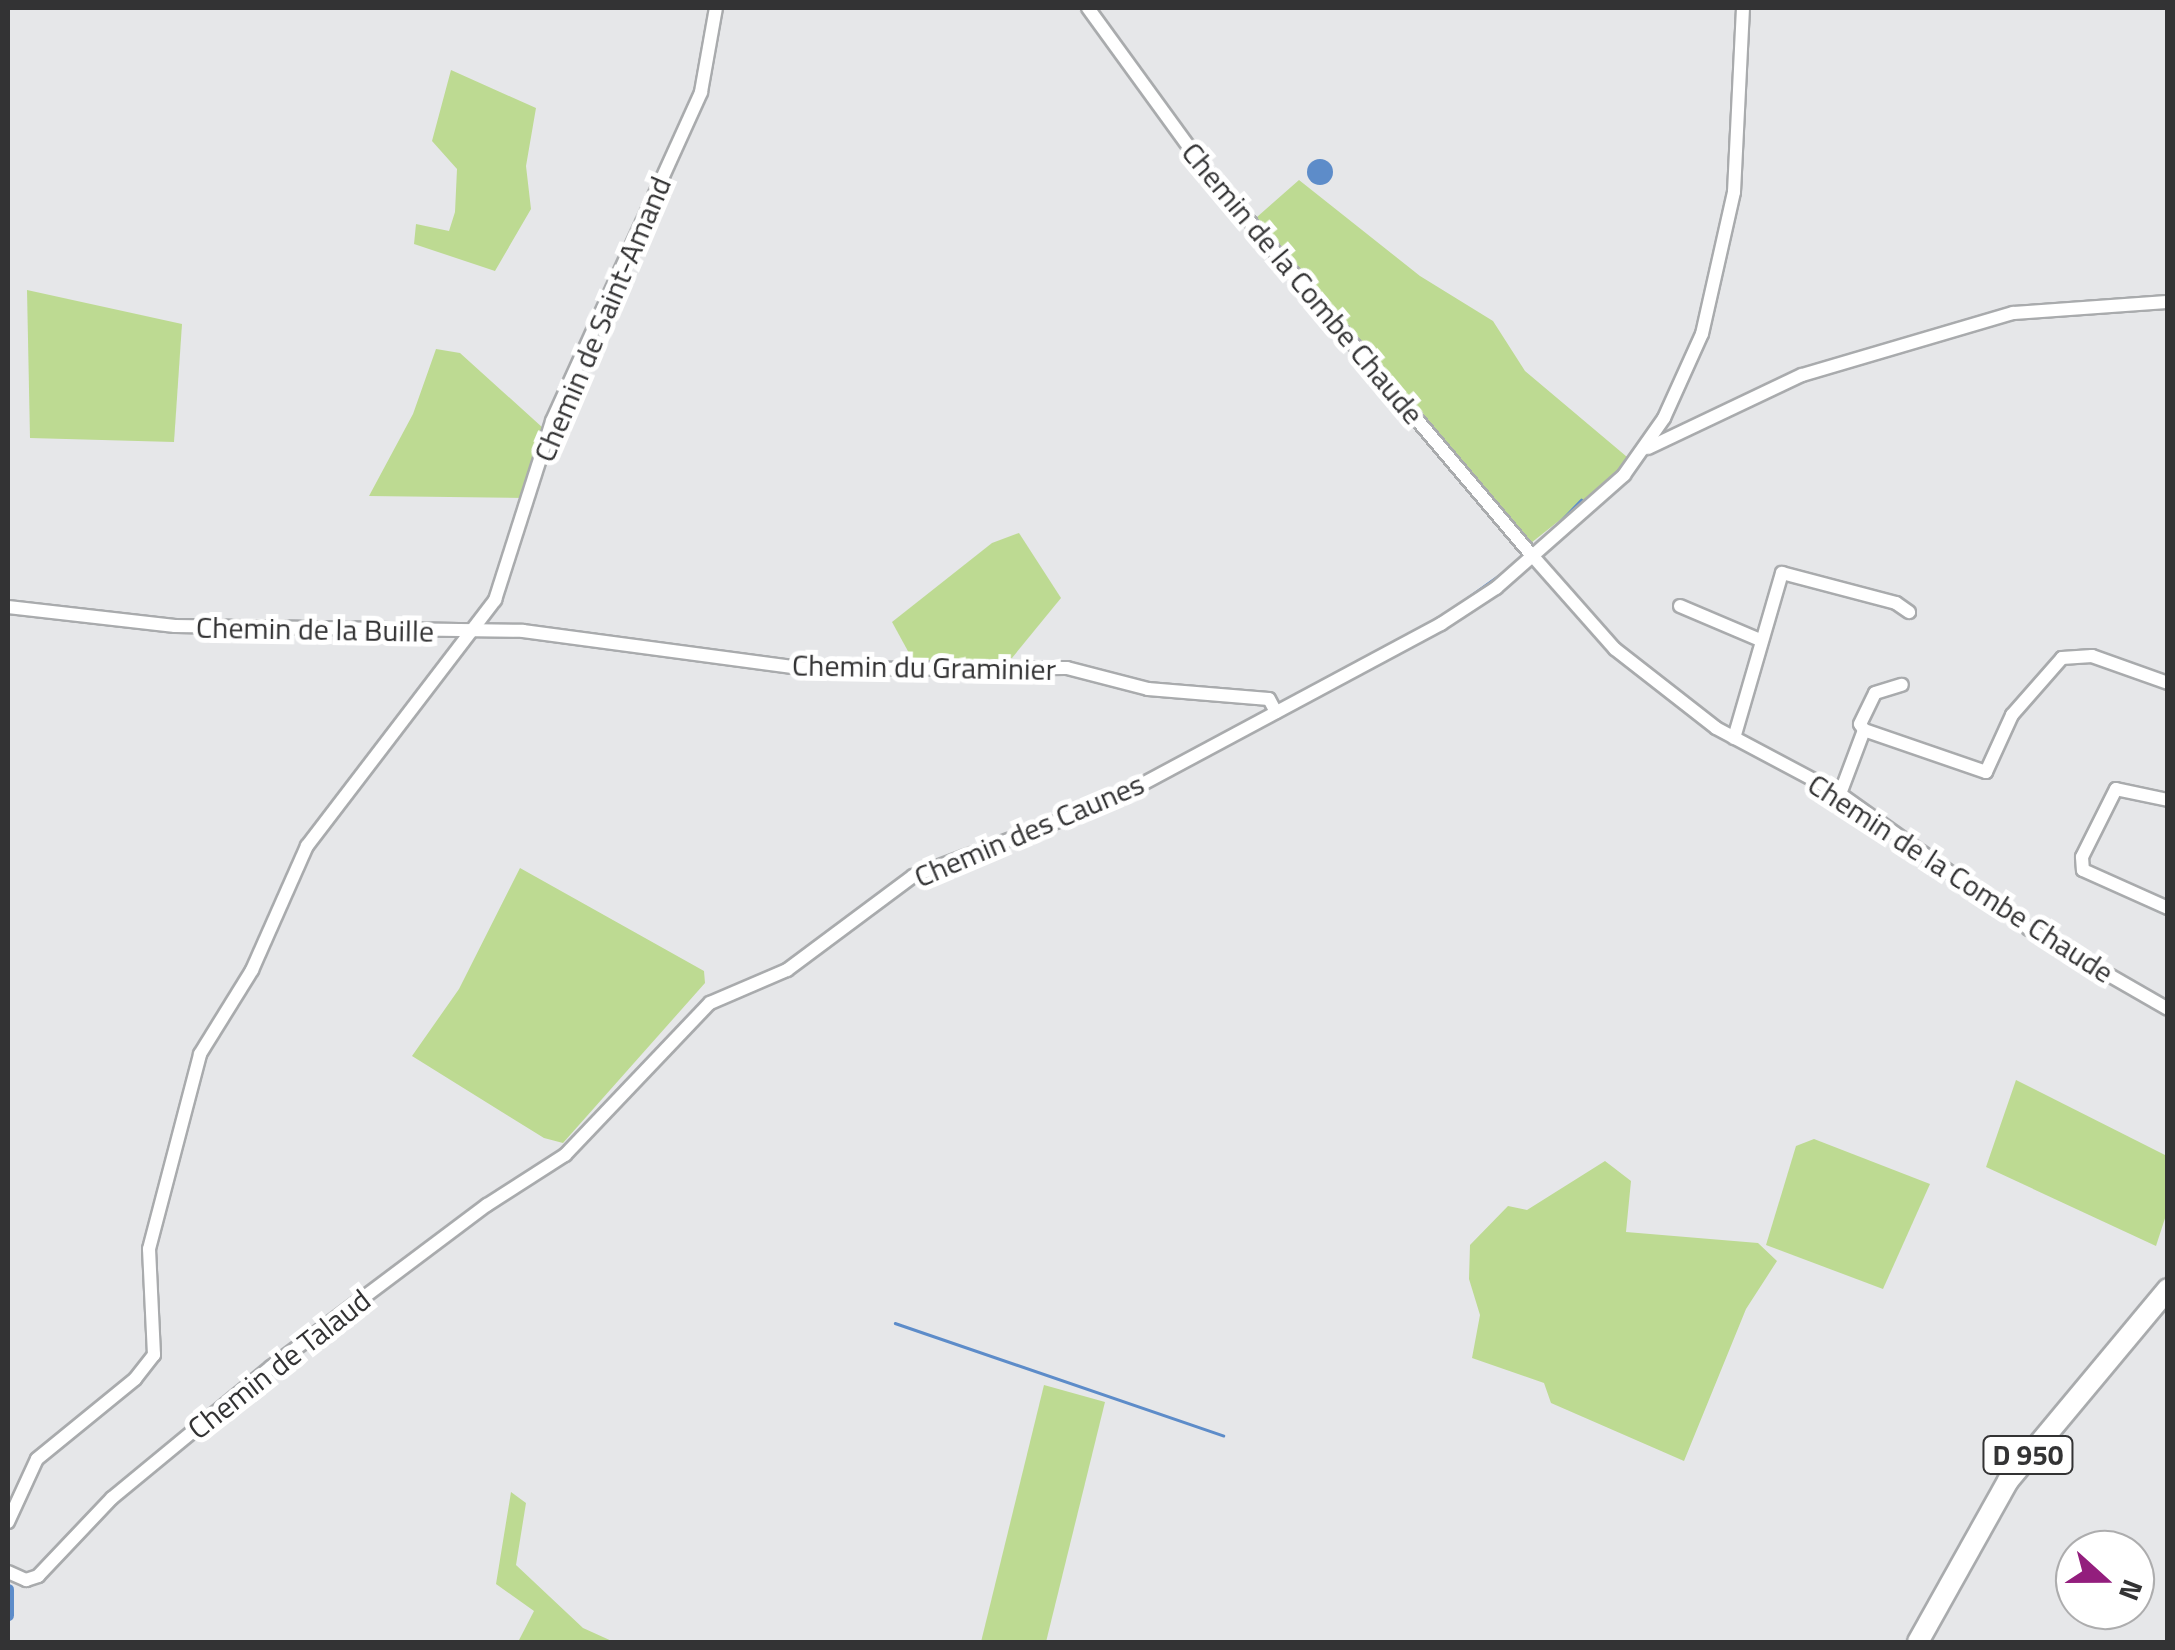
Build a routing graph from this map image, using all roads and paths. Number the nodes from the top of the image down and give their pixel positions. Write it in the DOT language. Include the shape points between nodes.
graph roads {
  1 [pos="716,8"];
  2 [pos="1088,8"];
  3 [pos="1742,8"];
  4 [pos="2168,302"];
  5 [pos="1648,448"];
  6 [pos="1531,554"];
  7 [pos="1680,606"];
  8 [pos="8,607"];
  9 [pos="1908,612"];
  10 [pos="478,629"];
  11 [pos="623,640"];
  12 [pos="1760,640"];
  13 [pos="2168,683"];
  14 [pos="1902,685"];
  15 [pos="1276,712"];
  16 [pos="1864,730"];
  17 [pos="1734,738"];
  18 [pos="1840,794"];
  19 [pos="2168,800"];
  20 [pos="2168,908"];
  21 [pos="2168,1009"];
  22 [pos="565,1155"];
  23 [pos="2168,1289"];
  24 [pos="8,1522"];
  25 [pos="8,1572"];
  26 [pos="1918,1642"];
  1 -- 10 [label="street, Chemin de Saint-Amand" via="701,92 552,421 495,600"];
  2 -- 6 [label="street, Chemin de la Combe Chaude" via="1205,169"];
  3 -- 5 [label="street" via="1747,24 1731,210 1702,334"];
  4 -- 5 [label="street" via="2013,312 1802,376"];
  5 -- 6 [label="street, Chemin des Caunes"];
  6 -- 15 [label="street, Chemin des Caunes" via="1465,610"];
  6 -- 17 [label="street, Chemin de la Combe Chaude" via="1647,678"];
  7 -- 12 [label="street"];
  8 -- 10 [label="street, Chemin de la Buille" via="176,626 330,633"];
  9 -- 12 [label="street" via="1896,602 1782,573"];
  10 -- 11 [label="street, Chemin de la Buille"];
  10 -- 24 [label="street, Chemin de Saint-Amand" via="307,846 252,970 200,1054 149,1248 154,1355 136,1379 38,1459"];
  11 -- 15 [label="street, Chemin du Graminier" via="807,669 1066,668 1148,690 1269,699"];
  12 -- 17 [label="street"];
  13 -- 16 [label="street" via="2092,656 2062,658 2012,716 1980,776"];
  14 -- 16 [label="street" via="1875,693 1860,724"];
  15 -- 22 [label="street, Chemin des Caunes" via="1109,802 913,876 786,970 698,1011"];
  16 -- 18 [label="street"];
  17 -- 18 [label="street, Chemin de la Combe Chaude"];
  18 -- 21 [label="street, Chemin de la Combe Chaude" via="2029,930"];
  19 -- 20 [label="street" via="2116,789 2082,857 2083,870"];
  22 -- 25 [label="street, Chemin de Talaud" via="486,1205 257,1378 112,1498 38,1576 26,1580"];
  23 -- 26 [label="main road, D 950" via="2008,1481"];
}
